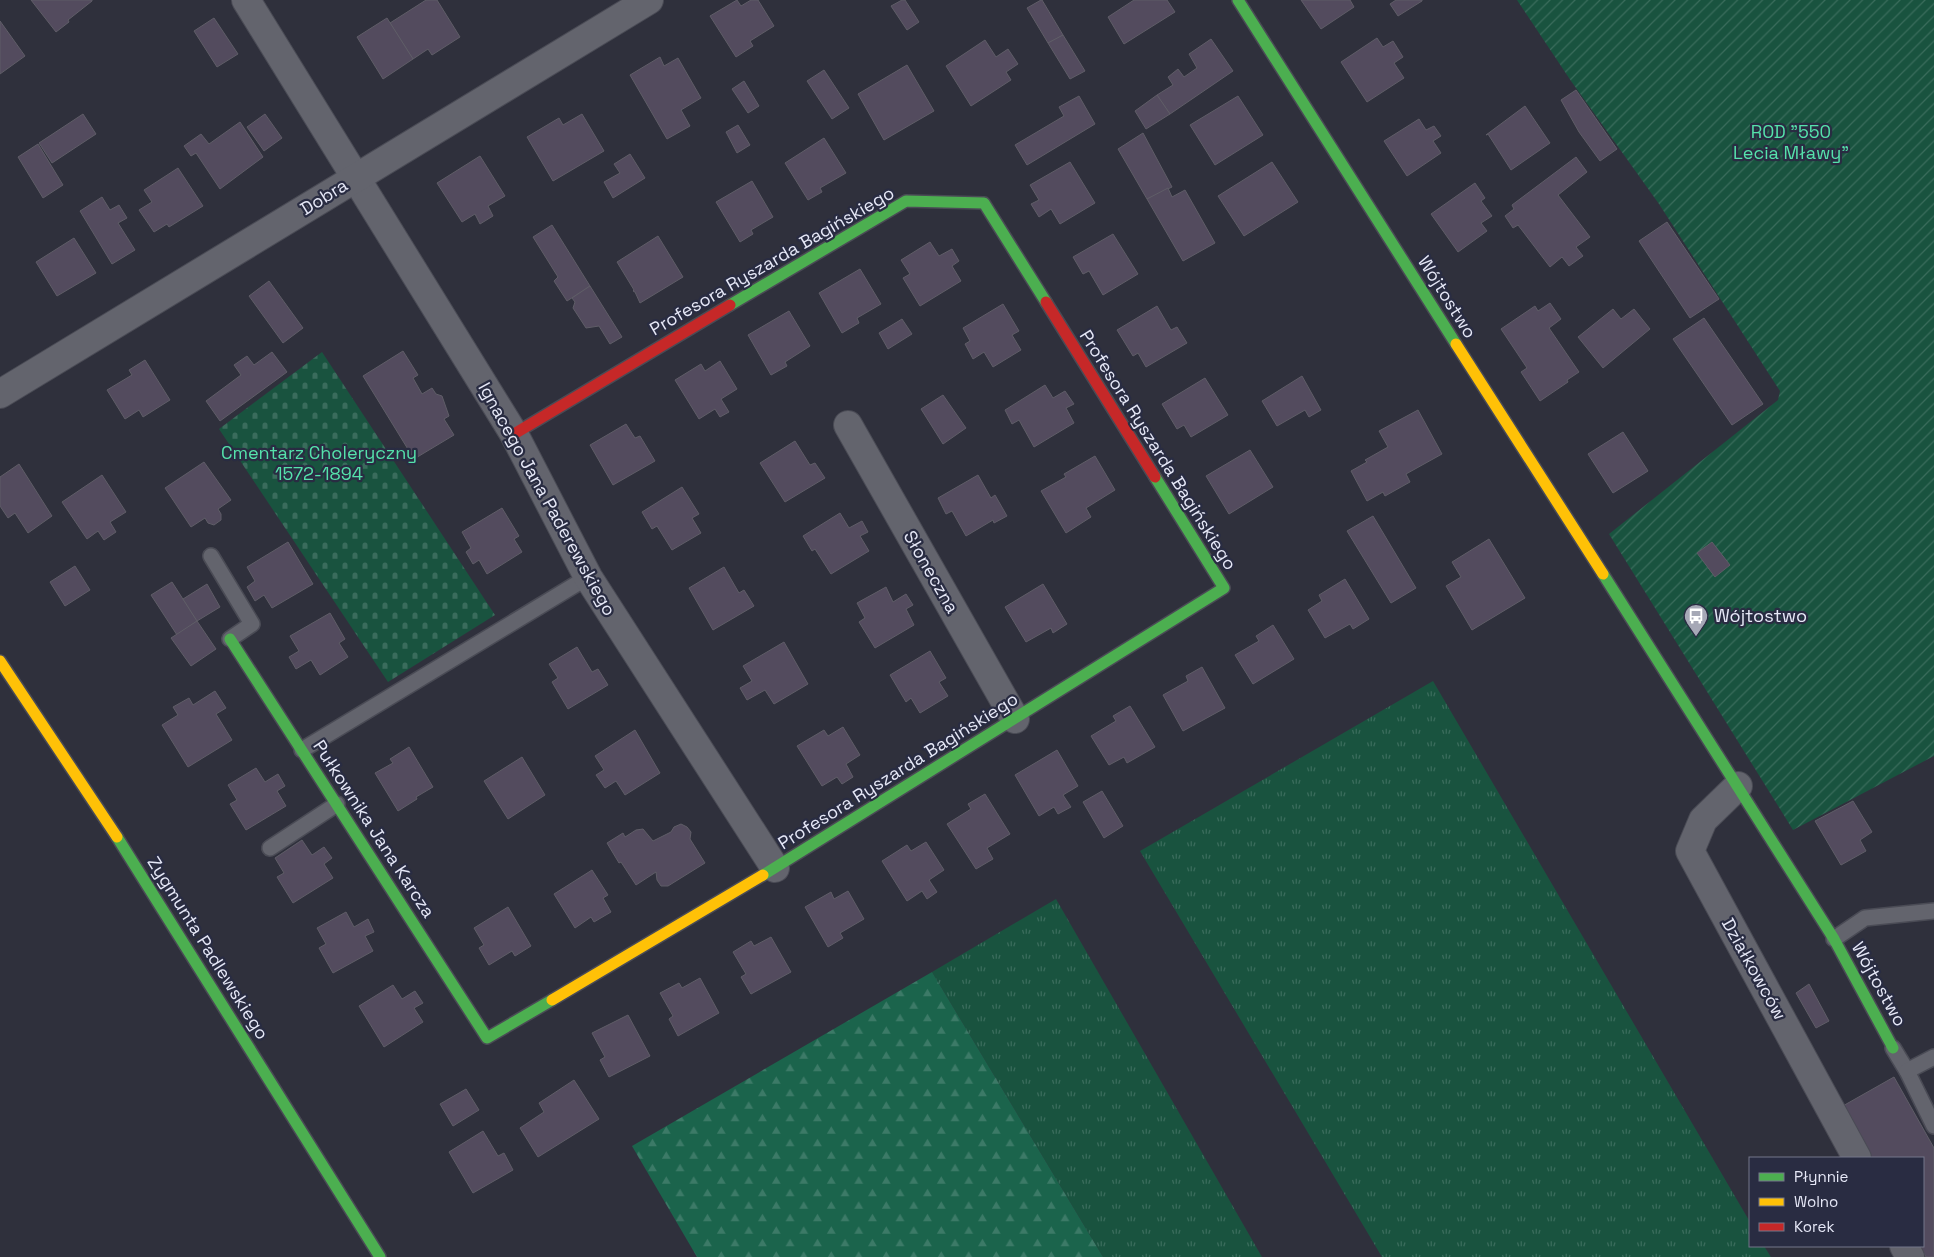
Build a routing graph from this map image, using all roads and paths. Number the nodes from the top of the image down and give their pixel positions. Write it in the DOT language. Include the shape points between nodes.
graph roads {
  1 [pos="246,0"];
  2 [pos="649,0"];
  3 [pos="1238,0"];
  4 [pos="354,178"];
  5 [pos="0,394"];
  6 [pos="848,425"];
  7 [pos="514,434"];
  8 [pos="211,556"];
  9 [pos="588,577"];
  10 [pos="230,639"];
  11 [pos="0,660"];
  12 [pos="1015,719"];
  13 [pos="302,750"];
  14 [pos="1738,786"];
  15 [pos="337,804"];
  16 [pos="270,848"];
  17 [pos="775,868"];
  18 [pos="1934,911"];
  19 [pos="1834,939"];
  20 [pos="487,1038"];
  21 [pos="1894,1048"];
  22 [pos="1934,1057"];
  23 [pos="1907,1071"];
  24 [pos="1934,1126"];
  25 [pos="1856,1157"];
  26 [pos="380,1257"];
  1 -- 4 [label="street, Ignacego Jana Paderewskiego"];
  2 -- 4 [label="street, Dobra"];
  3 -- 14 [label="street, Wójtostwo"];
  4 -- 5 [label="street, Dobra"];
  4 -- 7 [label="street, Ignacego Jana Paderewskiego"];
  6 -- 12 [label="street, Słoneczna"];
  7 -- 9 [label="street, Ignacego Jana Paderewskiego"];
  7 -- 12 [label="street, Profesora Ryszarda Bagińskiego" via="906,201 984,203 1224,588"];
  8 -- 10 [label="lane" via="252,624"];
  9 -- 13 [label="lane"];
  9 -- 17 [label="street, Ignacego Jana Paderewskiego"];
  10 -- 13 [label="street, Pułkownika Jana Karcza"];
  11 -- 26 [label="street, Zygmunta Padlewskiego" via="132,859"];
  12 -- 17 [label="street, Profesora Ryszarda Bagińskiego"];
  13 -- 15 [label="street, Pułkownika Jana Karcza"];
  14 -- 19 [label="street, Wójtostwo"];
  14 -- 25 [label="street, Działkowców" via="1704,820 1690,851"];
  15 -- 16 [label="lane"];
  15 -- 20 [label="street, Pułkownika Jana Karcza"];
  17 -- 20 [label="street, Profesora Ryszarda Bagińskiego"];
  18 -- 19 [label="lane" via="1865,918"];
  19 -- 21 [label="street, Wójtostwo"];
  21 -- 23 [label="lane"];
  22 -- 23 [label="lane"];
  23 -- 24 [label="lane"];
}
